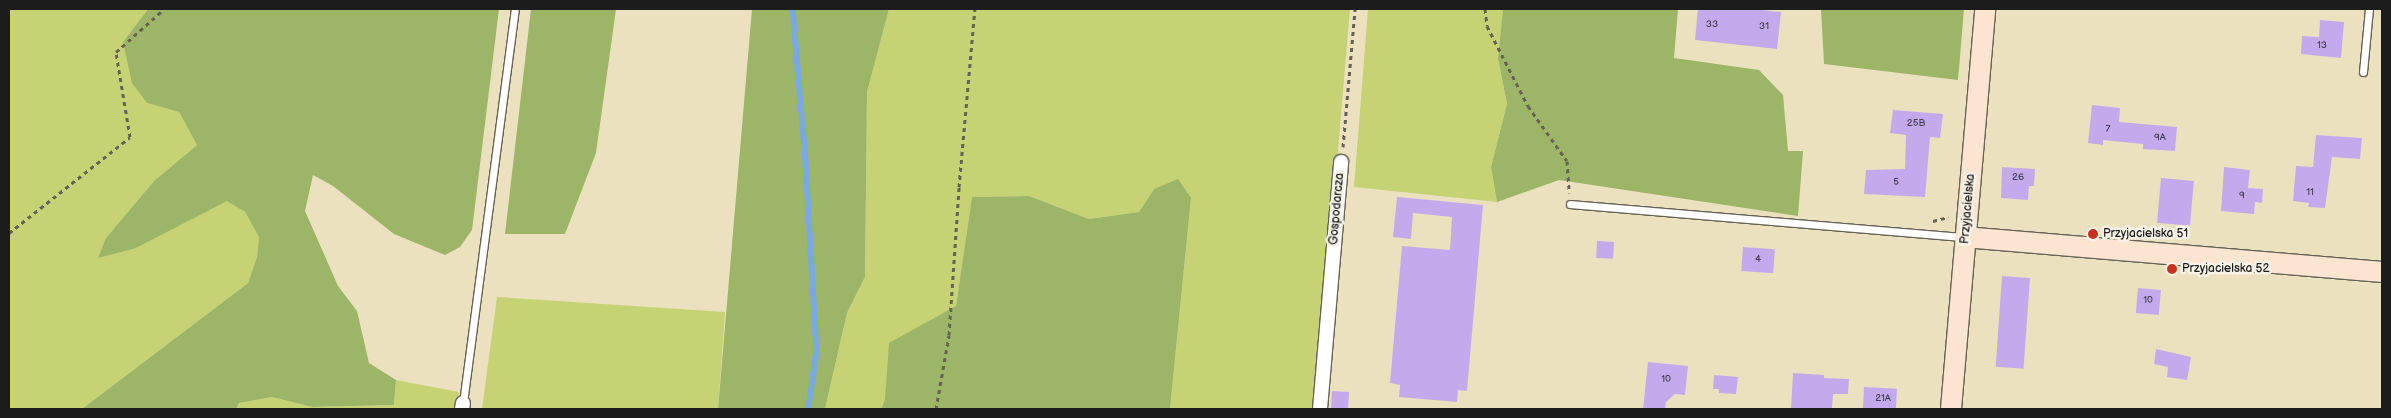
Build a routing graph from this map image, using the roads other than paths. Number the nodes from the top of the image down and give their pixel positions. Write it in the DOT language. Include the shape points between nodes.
graph roads {
  1 [pos="515,9"];
  2 [pos="1985,9"];
  3 [pos="2369,9"];
  4 [pos="2363,72"];
  5 [pos="1342,162"];
  6 [pos="1570,204"];
  7 [pos="1965,237"];
  8 [pos="2382,272"];
  9 [pos="462,406"];
  10 [pos="1320,409"];
  11 [pos="1951,409"];
  1 -- 9 [label="lane"];
  2 -- 7 [label="street, Przyjacielska"];
  3 -- 4 [label="lane"];
  5 -- 10 [label="street, Gospodarcza"];
  6 -- 7 [label="lane"];
  7 -- 8 [label="street"];
  7 -- 11 [label="street, Przyjacielska"];
}
